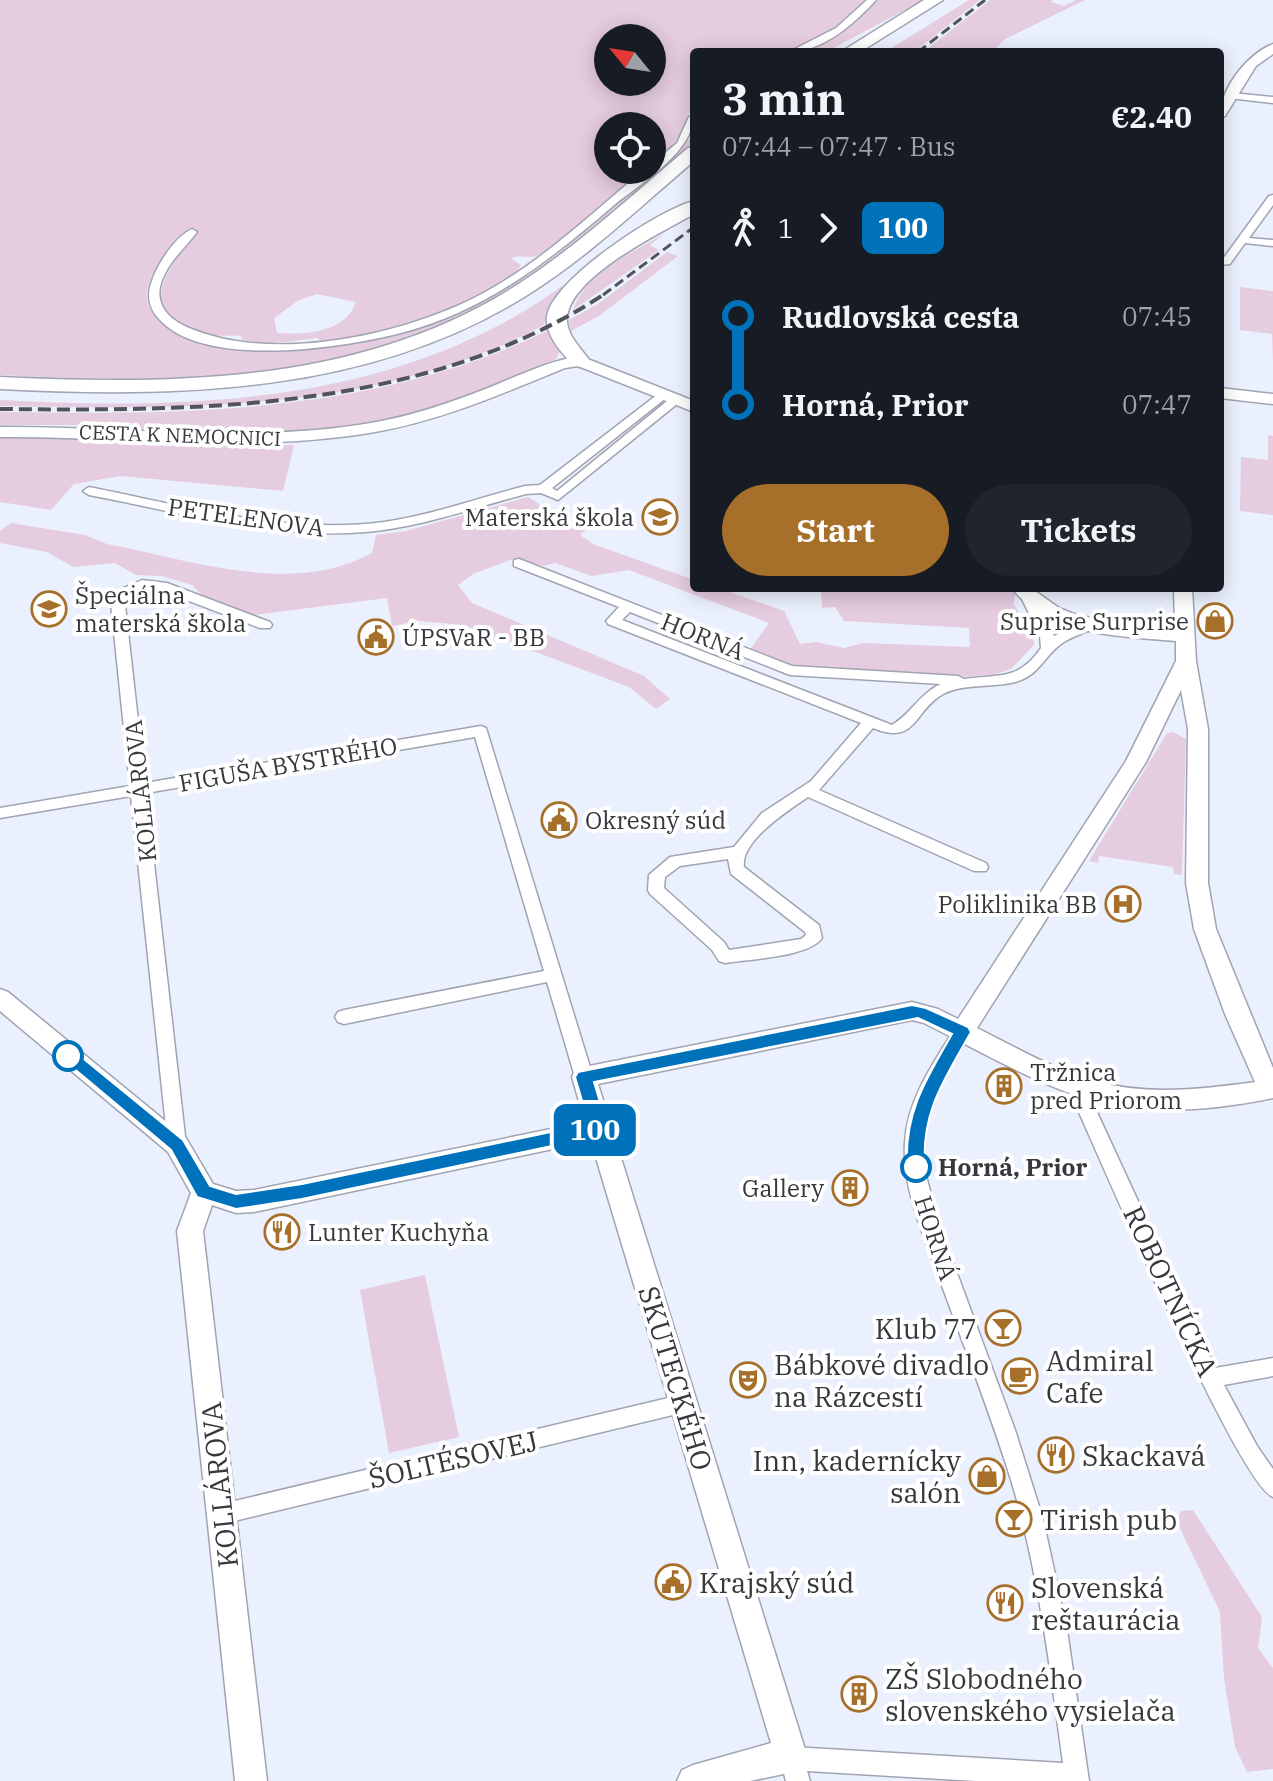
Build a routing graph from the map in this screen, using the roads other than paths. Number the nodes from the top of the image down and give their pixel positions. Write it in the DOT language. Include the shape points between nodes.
graph roads {
  1 [pos="872,0"];
  2 [pos="935,0"];
  3 [pos="953,0"];
  4 [pos="802,48"];
  5 [pos="864,48"];
  6 [pos="865,48"];
  7 [pos="1273,48"];
  8 [pos="1232,96"];
  9 [pos="1273,100"];
  10 [pos="1224,107"];
  11 [pos="690,131"];
  12 [pos="690,155"];
  13 [pos="666,156"];
  14 [pos="690,171"];
  15 [pos="633,184"];
  16 [pos="1273,198"];
  17 [pos="690,211"];
  18 [pos="192,232"];
  19 [pos="1242,240"];
  20 [pos="1273,243"];
  21 [pos="1224,262"];
  22 [pos="580,361"];
  23 [pos="0,383"];
  24 [pos="1225,390"];
  25 [pos="1273,391"];
  26 [pos="0,394"];
  27 [pos="669,398"];
  28 [pos="1273,399"];
  29 [pos="690,406"];
  30 [pos="0,432"];
  31 [pos="543,489"];
  32 [pos="89,491"];
  33 [pos="519,563"];
  34 [pos="1183,592"];
  35 [pos="1025,594"];
  36 [pos="628,606"];
  37 [pos="1092,624"];
  38 [pos="265,625"];
  39 [pos="1185,636"];
  40 [pos="1048,649"];
  41 [pos="1186,661"];
  42 [pos="967,682"];
  43 [pos="1194,707"];
  44 [pos="870,722"];
  45 [pos="481,731"];
  46 [pos="1146,743"];
  47 [pos="140,790"];
  48 [pos="808,791"];
  49 [pos="0,813"];
  50 [pos="739,852"];
  51 [pos="980,867"];
  52 [pos="553,975"];
  53 [pos="0,998"];
  54 [pos="344,1017"];
  55 [pos="962,1032"];
  56 [pos="1263,1052"];
  57 [pos="584,1077"];
  58 [pos="1272,1089"];
  59 [pos="1091,1090"];
  60 [pos="599,1129"];
  61 [pos="177,1145"];
  62 [pos="204,1192"];
  63 [pos="1273,1367"];
  64 [pos="1210,1378"];
  65 [pos="685,1403"];
  66 [pos="1273,1487"];
  67 [pos="222,1514"];
  68 [pos="795,1770"];
  69 [pos="1077,1778"];
  70 [pos="251,1781"];
  71 [pos="693,1781"];
  1 -- 4 [label="street" via="839,30"];
  2 -- 5 [label="highway"];
  3 -- 6 [label="highway"];
  7 -- 8 [label="street" via="1251,64"];
  8 -- 9 [label="street"];
  8 -- 10 [label="street"];
  11 -- 13 [label="street"];
  12 -- 23 [label="highway" via="528,286 481,314 409,344 303,372 210,385 145,389"];
  14 -- 26 [label="highway" via="603,247 534,297 466,335 392,362 318,381 211,396"];
  15 -- 18 [label="street" via="557,247 465,307 430,322 332,343 242,344 206,338 170,323 155,303 155,288 162,270"];
  16 -- 19 [label="street"];
  17 -- 22 [label="highway" via="596,272 573,294 564,325"];
  19 -- 20 [label="street"];
  19 -- 21 [label="street"];
  22 -- 27 [label="street"];
  22 -- 30 [label="street, CESTA K NEMOCNICI" via="448,409 348,432 242,440"];
  24 -- 25 [label="street"];
  24 -- 28 [label="street"];
  27 -- 29 [label="street"];
  27 -- 31 [label="street, PETELENOVA"];
  27 -- 31 [label="street" via="558,496"];
  31 -- 32 [label="street, PETELENOVA" via="387,526 335,530 238,519"];
  33 -- 36 [label="street, HORNÁ"];
  34 -- 39 [label="street"];
  35 -- 37 [label="street" via="1059,615"];
  35 -- 40 [label="street" via="1047,636"];
  36 -- 42 [label="street, HORNÁ" via="800,672"];
  36 -- 44 [label="street, HORNÁ" via="613,621"];
  37 -- 39 [label="street"];
  37 -- 40 [label="street, HORNÁ" via="1067,633"];
  38 -- 47 [label="street, KOLLÁROVA" via="162,586 142,584 117,594"];
  39 -- 41 [label="street"];
  40 -- 42 [label="street, HORNÁ" via="1033,670 1019,677"];
  41 -- 43 [label="street"];
  41 -- 46 [label="street, HORNÁ"];
  42 -- 44 [label="street, HORNÁ" via="927,698 899,729"];
  43 -- 46 [label="street, HORNÁ" via="1166,722"];
  43 -- 56 [label="street" via="1197,883 1205,929"];
  44 -- 48 [label="street"];
  45 -- 47 [label="street, FIGUŠA BYSTRÉHO"];
  45 -- 52 [label="street, SKUTECKÉHO"];
  46 -- 55 [label="street, HORNÁ"];
  47 -- 49 [label="street, FIGUŠA BYSTRÉHO"];
  47 -- 61 [label="street, KOLLÁROVA"];
  48 -- 50 [label="street" via="773,812"];
  48 -- 51 [label="street"];
  50 -- 50 [label="street" via="737,870 813,929 814,938 725,957 656,890 657,875 676,861"];
  52 -- 54 [label="street"];
  52 -- 57 [label="street, SKUTECKÉHO"];
  53 -- 61 [label="street"];
  55 -- 57 [label="street" via="912,1011"];
  55 -- 59 [label="street"];
  55 -- 69 [label="street, HORNÁ" via="940,1066 918,1118 916,1175 1026,1496 1051,1600"];
  56 -- 58 [label="street"];
  57 -- 60 [label="street, SKUTECKÉHO"];
  58 -- 59 [label="street" via="1249,1095 1121,1097"];
  59 -- 64 [label="street, ROBOTNÍCKA" via="1086,1108"];
  60 -- 62 [label="street" via="254,1201 236,1202"];
  60 -- 65 [label="street, SKUTECKÉHO"];
  61 -- 62 [label="street"];
  62 -- 67 [label="street, KOLLÁROVA" via="190,1231"];
  63 -- 64 [label="street"];
  64 -- 66 [label="street, ROBOTNÍCKA"];
  65 -- 67 [label="street, ŠOLTÉSOVEJ"];
  65 -- 68 [label="street, SKUTECKÉHO"];
  67 -- 70 [label="street, KOLLÁROVA"];
  68 -- 69 [label="street"];
  68 -- 71 [label="street" via="772,1759"];
}
